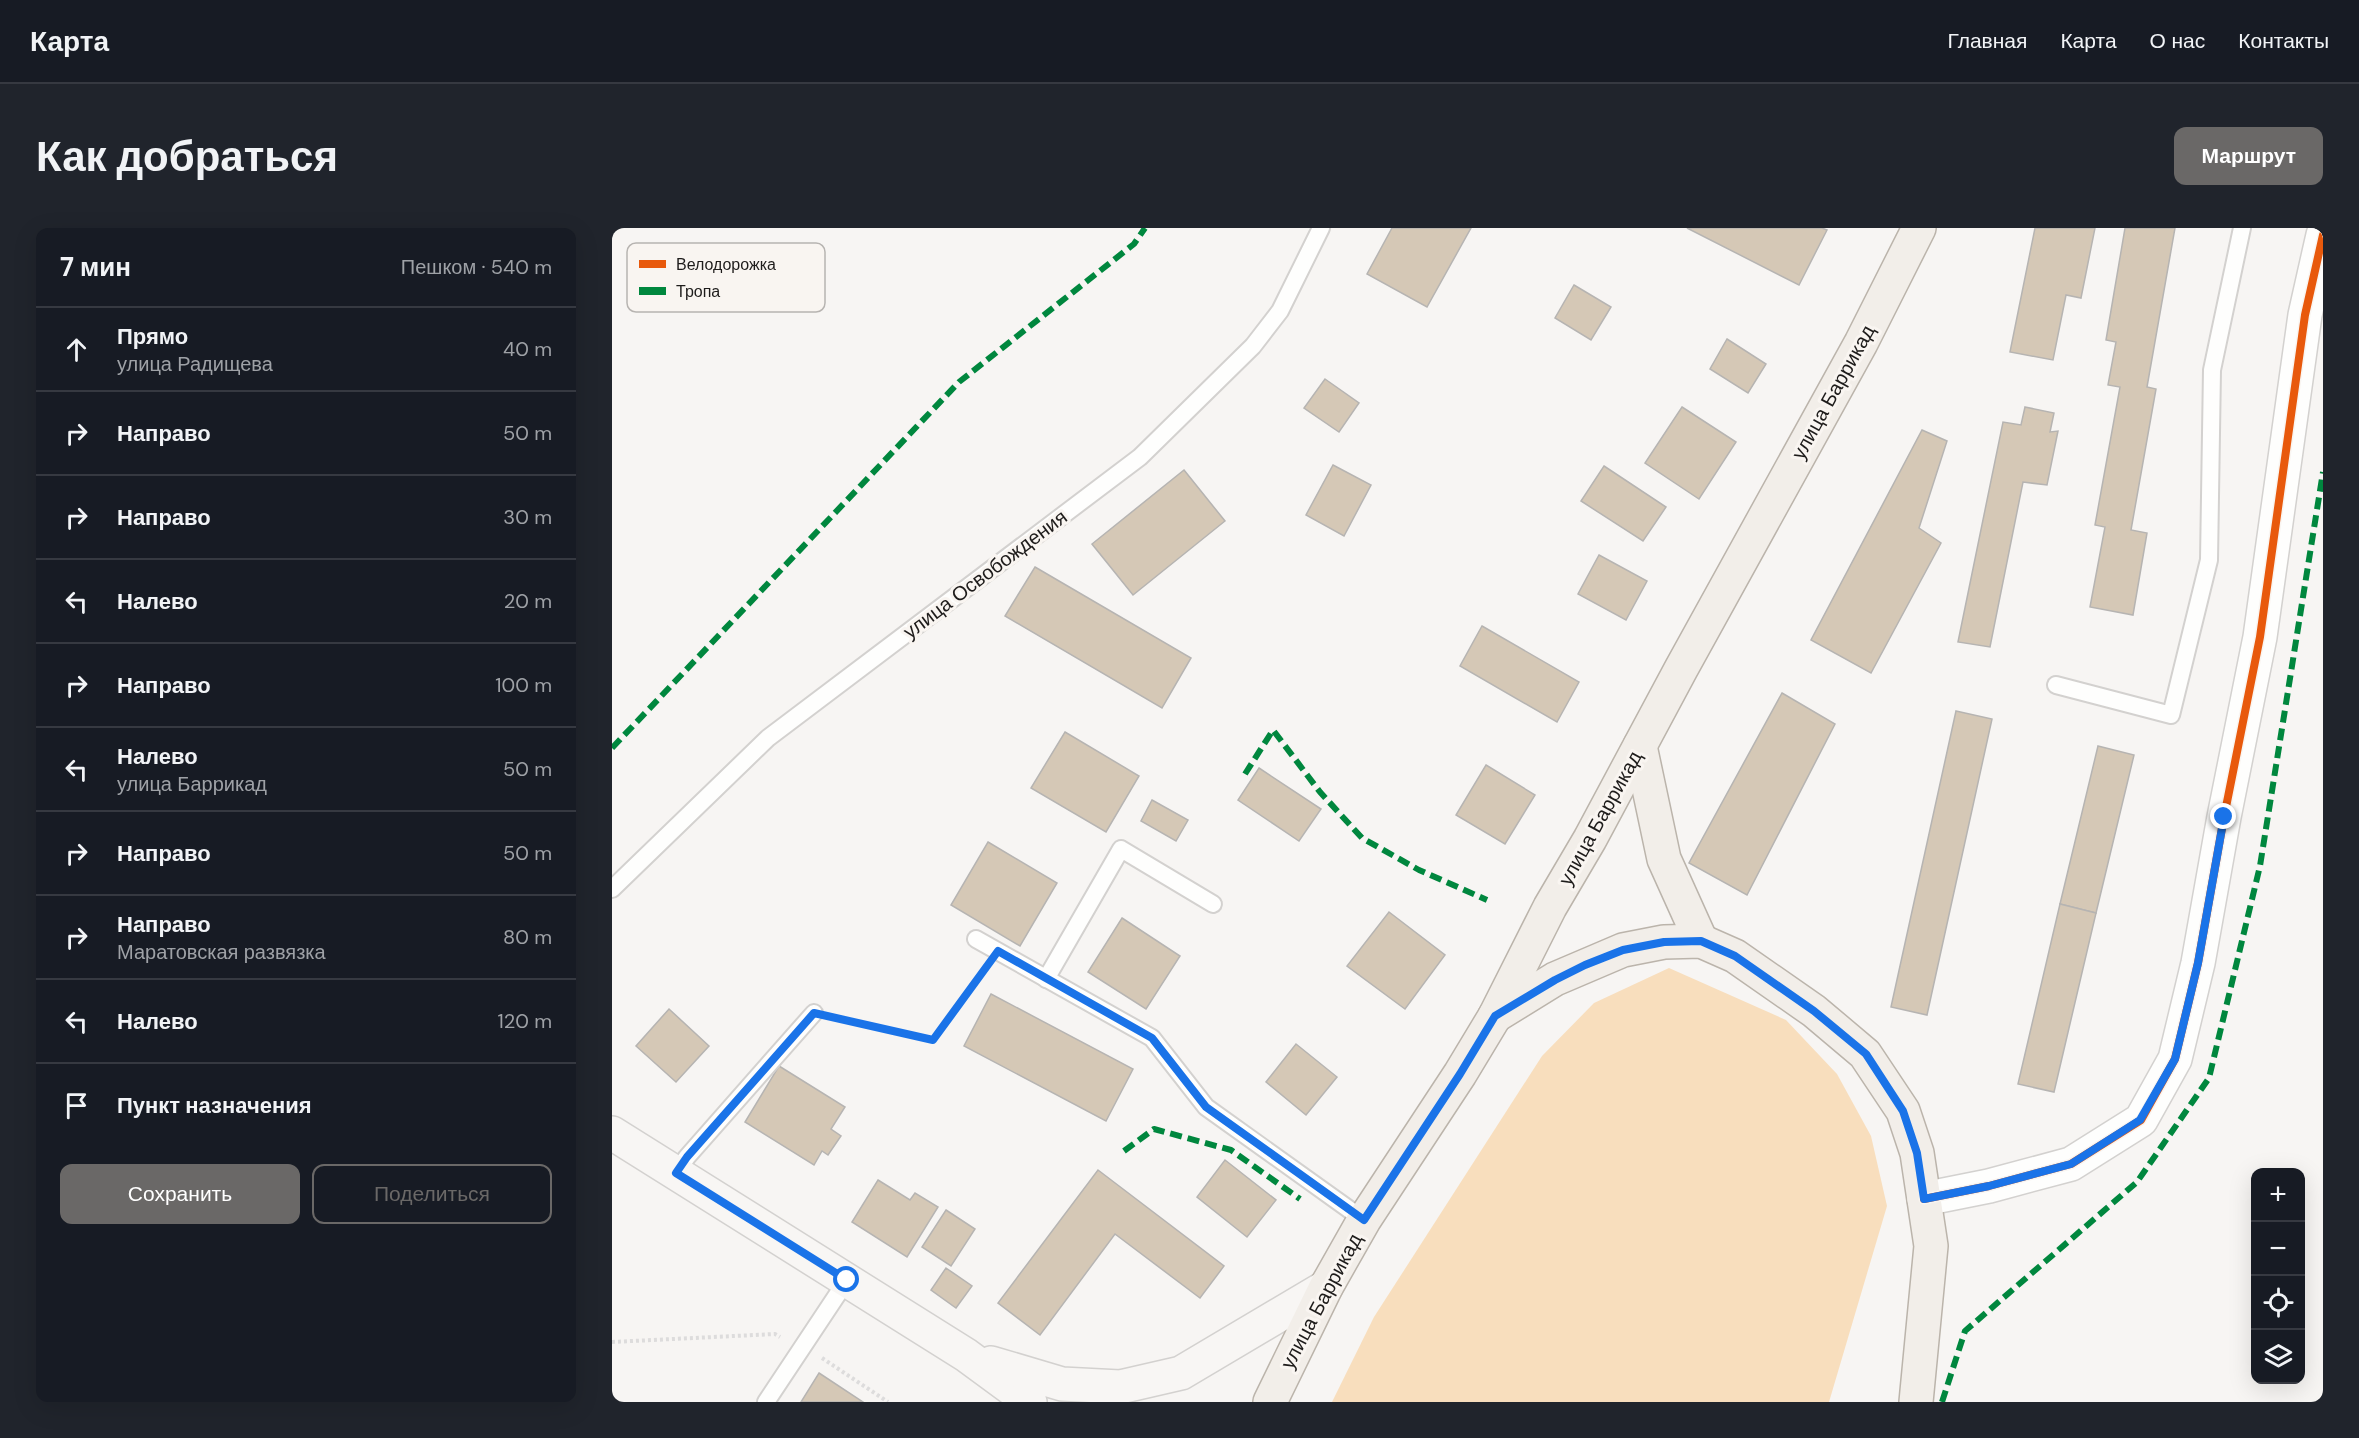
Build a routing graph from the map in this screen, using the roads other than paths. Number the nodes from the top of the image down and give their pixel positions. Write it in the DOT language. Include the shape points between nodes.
graph roads {
  1 [pos="1321,228"];
  2 [pos="1919,228"];
  3 [pos="2242,228"];
  4 [pos="2323,236"];
  5 [pos="2056,685"];
  6 [pos="1640,746"];
  7 [pos="612,889"];
  8 [pos="1213,904"];
  9 [pos="976,939"];
  10 [pos="1701,941"];
  11 [pos="1046,979"];
  12 [pos="814,1013"];
  13 [pos="1495,1016"];
  14 [pos="612,1133"];
  15 [pos="676,1173"];
  16 [pos="1924,1199"];
  17 [pos="1364,1220"];
  18 [pos="847,1280"];
  19 [pos="1326,1287"];
  20 [pos="966,1355"];
  21 [pos="766,1402"];
  22 [pos="1030,1402"];
  23 [pos="1270,1402"];
  24 [pos="1916,1402"];
  1 -- 7 [label="lane, улица Освобождения" via="1280,311 1253,346 1140,457 768,738"];
  2 -- 6 [label="main road, улица Баррикад" via="1862,343"];
  3 -- 5 [label="lane" via="2212,370 2209,560 2171,715"];
  4 -- 16 [label="street" via="2305,315 2260,637 2198,963 2175,1059 2140,1120 2071,1164"];
  6 -- 10 [label="main road" via="1664,859"];
  6 -- 13 [label="main road, улица Баррикад" via="1550,906"];
  8 -- 11 [label="lane" via="1120,849"];
  9 -- 11 [label="lane"];
  10 -- 13 [label="main road" via="1664,942 1623,950 1555,980"];
  10 -- 16 [label="main road" via="1735,956 1814,1011 1866,1054 1903,1111 1917,1153"];
  11 -- 17 [label="lane" via="1152,1038 1206,1107"];
  12 -- 15 [label="lane"];
  13 -- 17 [label="main road, улица Баррикад"];
  14 -- 15 [label="main road"];
  15 -- 18 [label="main road"];
  16 -- 24 [label="main road" via="1931,1246"];
  17 -- 19 [label="main road, улица Баррикад"];
  18 -- 20 [label="main road"];
  18 -- 21 [label="lane"];
  19 -- 20 [label="main road" via="1180,1372 1120,1387 1062,1384"];
  19 -- 23 [label="main road, улица Баррикад"];
  20 -- 22 [label="main road"];
}
